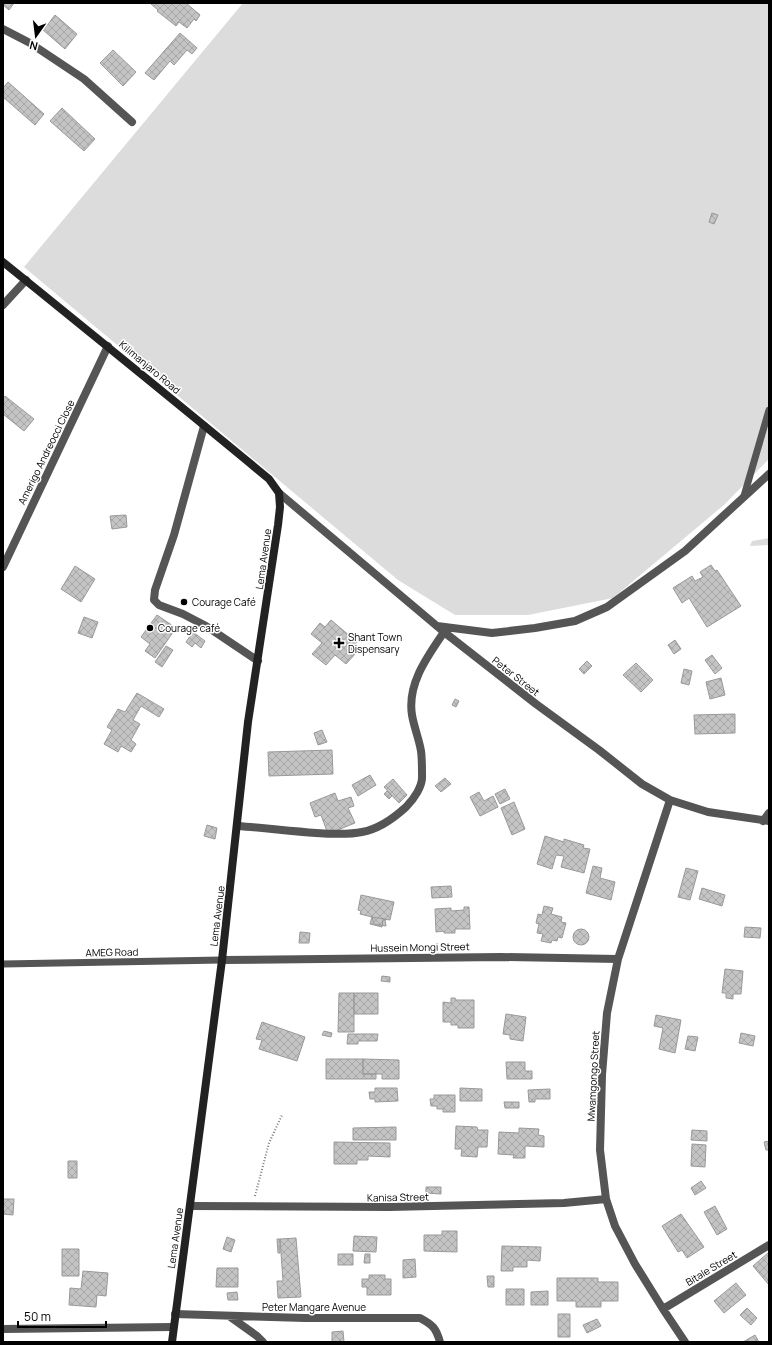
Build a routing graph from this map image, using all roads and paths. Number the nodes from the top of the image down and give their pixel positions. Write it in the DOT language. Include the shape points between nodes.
graph roads {
  1 [pos="3,30"];
  2 [pos="132,122"];
  3 [pos="3,262"];
  4 [pos="26,280"];
  5 [pos="3,305"];
  6 [pos="108,346"];
  7 [pos="769,410"];
  8 [pos="204,426"];
  9 [pos="769,474"];
  10 [pos="279,493"];
  11 [pos="744,496"];
  12 [pos="3,567"];
  13 [pos="437,626"];
  14 [pos="444,632"];
  15 [pos="258,661"];
  16 [pos="670,800"];
  17 [pos="769,813"];
  18 [pos="766,821"];
  19 [pos="238,826"];
  20 [pos="618,959"];
  21 [pos="222,960"];
  22 [pos="3,964"];
  23 [pos="282,1115"];
  24 [pos="606,1199"];
  25 [pos="190,1206"];
  26 [pos="252,1207"];
  27 [pos="769,1245"];
  28 [pos="662,1309"];
  29 [pos="175,1314"];
  30 [pos="229,1316"];
  31 [pos="174,1327"];
  32 [pos="3,1329"];
  33 [pos="172,1342"];
  34 [pos="263,1342"];
  35 [pos="440,1342"];
  36 [pos="685,1342"];
  1 -- 2 [label="street" via="30,43 84,79"];
  3 -- 4 [label="main road, Kilimanjaro Road"];
  4 -- 5 [label="street"];
  4 -- 6 [label="main road, Kilimanjaro Road"];
  6 -- 8 [label="main road, Kilimanjaro Road"];
  6 -- 12 [label="street, Amerigo Andreocci Close"];
  7 -- 11 [label="lane"];
  8 -- 10 [label="main road, Kilimanjaro Road" via="268,480"];
  8 -- 15 [label="street" via="154,600 159,605 206,626"];
  9 -- 11 [label="street"];
  10 -- 13 [label="street, Peter Street"];
  10 -- 15 [label="main road, Lema Avenue" via="278,525"];
  11 -- 13 [label="street" via="686,551 607,607 575,621 492,633"];
  13 -- 14 [label="street, Peter Street"];
  14 -- 16 [label="street, Peter Street" via="642,784"];
  14 -- 19 [label="street" via="425,660 412,696 412,713 421,751 423,777 417,794 409,805 395,818 377,828 362,832 334,834"];
  15 -- 19 [label="main road, Lema Avenue" via="248,722"];
  16 -- 18 [label="street, Peter Street" via="708,812"];
  16 -- 20 [label="street, Mwamgongo Street"];
  17 -- 18 [label="street"];
  19 -- 21 [label="main road, Lema Avenue"];
  20 -- 21 [label="street, Hussein Mongi Street" via="501,957"];
  20 -- 24 [label="street, Mwamgongo Street" via="607,1013 602,1075 600,1150"];
  21 -- 22 [label="lane, AMEG Road"];
  21 -- 25 [label="main road, Lema Avenue"];
  23 -- 26 [label="path" via="269,1143"];
  24 -- 26 [label="street, Kanisa Street" via="564,1204"];
  24 -- 28 [label="street, Mwamgongo Street" via="615,1226"];
  25 -- 26 [label="street, Kanisa Street"];
  25 -- 29 [label="main road, Lema Avenue"];
  27 -- 28 [label="street, Bitale Street"];
  28 -- 36 [label="street, Mwamgongo Street"];
  29 -- 30 [label="street, Peter Mangare Avenue"];
  29 -- 31 [label="main road, Lema Avenue"];
  30 -- 34 [label="street"];
  30 -- 35 [label="street, Peter Mangare Avenue" via="420,1318 436,1329"];
  31 -- 32 [label="street"];
  31 -- 33 [label="main road, Lema Avenue"];
}
